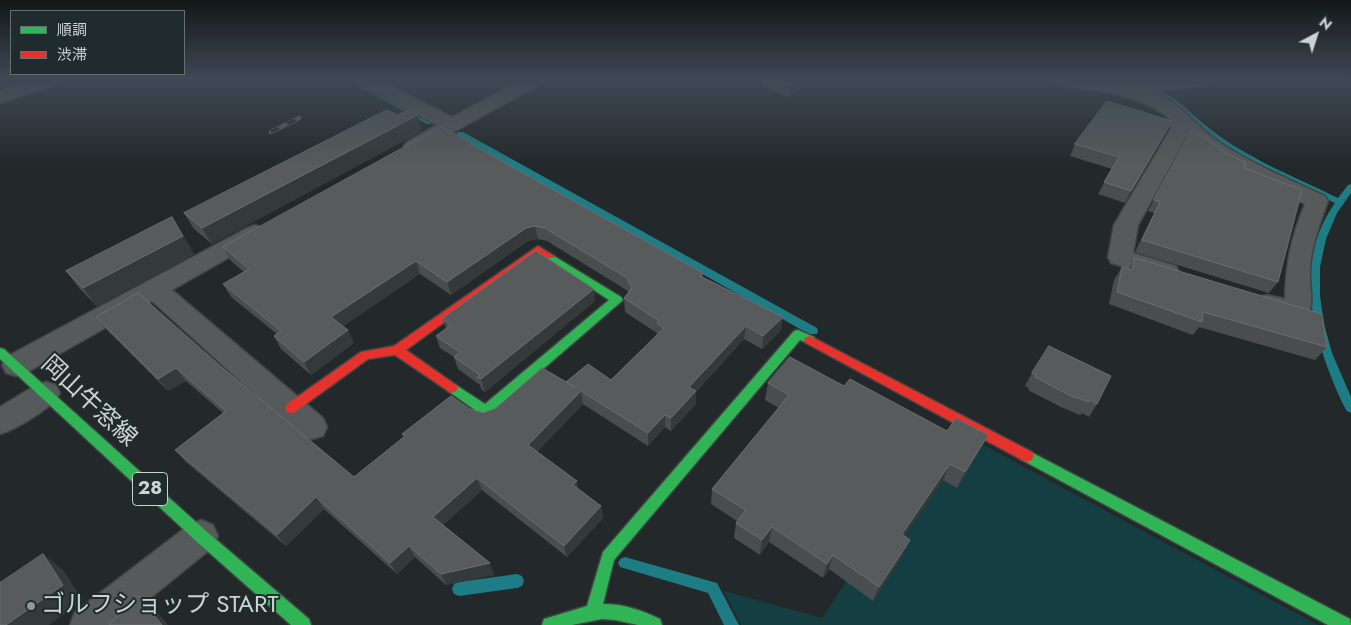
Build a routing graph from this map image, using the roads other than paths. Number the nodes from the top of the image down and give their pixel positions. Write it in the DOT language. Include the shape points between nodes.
graph roads {
  1 [pos="420,108"];
  2 [pos="483,108"];
  3 [pos="1170,108"];
  4 [pos="1183,118"];
  5 [pos="452,125"];
  6 [pos="391,159"];
  7 [pos="277,221"];
  8 [pos="1183,277"];
  9 [pos="154,288"];
  10 [pos="1246,297"];
  11 [pos="397,350"];
  12 [pos="8,358"];
  13 [pos="46,393"];
  14 [pos="291,408"];
  15 [pos="0,422"];
  16 [pos="312,427"];
  17 [pos="201,536"];
  18 [pos="594,611"];
  19 [pos="88,625"];
  20 [pos="302,625"];
  21 [pos="550,625"];
  22 [pos="654,625"];
  23 [pos="1344,625"];
  1 -- 5 [label="street"];
  2 -- 5 [label="street"];
  3 -- 4 [label="street"];
  4 -- 8 [label="street" via="1180,130 1126,225 1120,257"];
  4 -- 10 [label="street" via="1210,146 1317,201 1302,238 1298,311"];
  5 -- 6 [label="street"];
  7 -- 9 [label="street"];
  9 -- 12 [label="street"];
  9 -- 14 [label="street"];
  11 -- 11 [label="street" via="486,411 618,300 538,249"];
  11 -- 14 [label="street" via="365,355"];
  12 -- 13 [label="street, 岡山牛窓線 / 28"];
  13 -- 15 [label="street"];
  13 -- 17 [label="street, 岡山牛窓線 / 28"];
  14 -- 16 [label="street"];
  17 -- 19 [label="street"];
  17 -- 20 [label="street, 岡山牛窓線 / 28"];
  18 -- 21 [label="street"];
  18 -- 22 [label="street" via="631,615"];
  18 -- 23 [label="street" via="608,557 798,334"];
}
